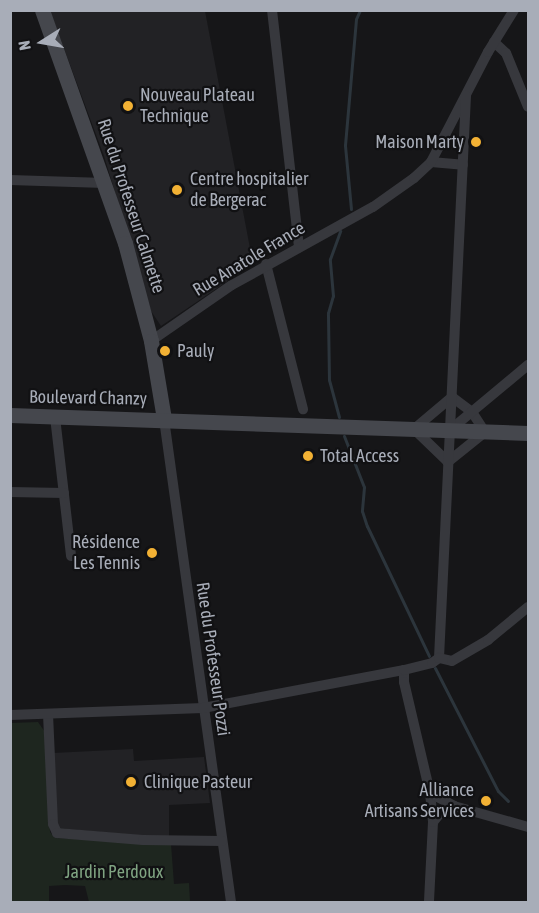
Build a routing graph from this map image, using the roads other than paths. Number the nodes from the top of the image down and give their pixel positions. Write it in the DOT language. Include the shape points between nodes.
graph roads {
  1 [pos="42,10"];
  2 [pos="272,10"];
  3 [pos="514,10"];
  4 [pos="494,42"];
  5 [pos="466,96"];
  6 [pos="528,107"];
  7 [pos="430,162"];
  8 [pos="463,165"];
  9 [pos="10,180"];
  10 [pos="105,183"];
  11 [pos="299,247"];
  12 [pos="266,264"];
  13 [pos="151,341"];
  14 [pos="528,365"];
  15 [pos="452,397"];
  16 [pos="303,409"];
  17 [pos="472,412"];
  18 [pos="10,415"];
  19 [pos="55,417"];
  20 [pos="164,419"];
  21 [pos="414,429"];
  22 [pos="450,430"];
  23 [pos="485,432"];
  24 [pos="528,433"];
  25 [pos="448,462"];
  26 [pos="10,492"];
  27 [pos="64,493"];
  28 [pos="71,556"];
  29 [pos="528,607"];
  30 [pos="439,658"];
  31 [pos="404,670"];
  32 [pos="203,708"];
  33 [pos="48,714"];
  34 [pos="10,715"];
  35 [pos="430,793"];
  36 [pos="454,806"];
  37 [pos="433,822"];
  38 [pos="528,827"];
  39 [pos="222,841"];
  40 [pos="229,902"];
  41 [pos="429,903"];
  1 -- 10 [label="main road, Rue du Professeur Calmette"];
  2 -- 11 [label="street"];
  3 -- 4 [label="street, Rue Anatole France"];
  4 -- 5 [label="street, Rue Anatole France"];
  4 -- 6 [label="street" via="506,52"];
  5 -- 7 [label="street, Rue Anatole France"];
  5 -- 8 [label="street"];
  7 -- 8 [label="street"];
  7 -- 11 [label="street, Rue Anatole France" via="394,194"];
  8 -- 15 [label="street"];
  9 -- 10 [label="street"];
  10 -- 13 [label="main road, Rue du Professeur Calmette"];
  11 -- 12 [label="street, Rue Anatole France"];
  12 -- 13 [label="street, Rue Anatole France"];
  12 -- 16 [label="street"];
  13 -- 20 [label="main road, Rue du Professeur Calmette"];
  14 -- 17 [label="street"];
  15 -- 17 [label="street"];
  15 -- 21 [label="street"];
  15 -- 22 [label="street"];
  17 -- 22 [label="street"];
  17 -- 23 [label="street"];
  18 -- 19 [label="main road, Boulevard Chanzy"];
  19 -- 20 [label="main road, Boulevard Chanzy"];
  19 -- 27 [label="street"];
  20 -- 21 [label="main road, Boulevard Chanzy"];
  20 -- 32 [label="street, Rue du Professeur Pozzi"];
  21 -- 22 [label="main road, Boulevard Chanzy"];
  21 -- 25 [label="street"];
  22 -- 23 [label="main road, Boulevard Chanzy"];
  22 -- 25 [label="street"];
  23 -- 24 [label="main road, Boulevard Chanzy"];
  23 -- 25 [label="street"];
  25 -- 30 [label="street"];
  26 -- 27 [label="street"];
  27 -- 28 [label="street"];
  29 -- 30 [label="street" via="472,650 452,661"];
  30 -- 31 [label="street"];
  31 -- 32 [label="street"];
  31 -- 35 [label="street"];
  32 -- 33 [label="street"];
  32 -- 39 [label="street, Rue du Professeur Pozzi"];
  33 -- 34 [label="street"];
  33 -- 39 [label="street" via="54,831 60,835"];
  35 -- 36 [label="street"];
  35 -- 37 [label="street"];
  36 -- 37 [label="street" via="442,811"];
  36 -- 38 [label="street"];
  37 -- 41 [label="street"];
  39 -- 40 [label="street, Rue du Professeur Pozzi"];
}
